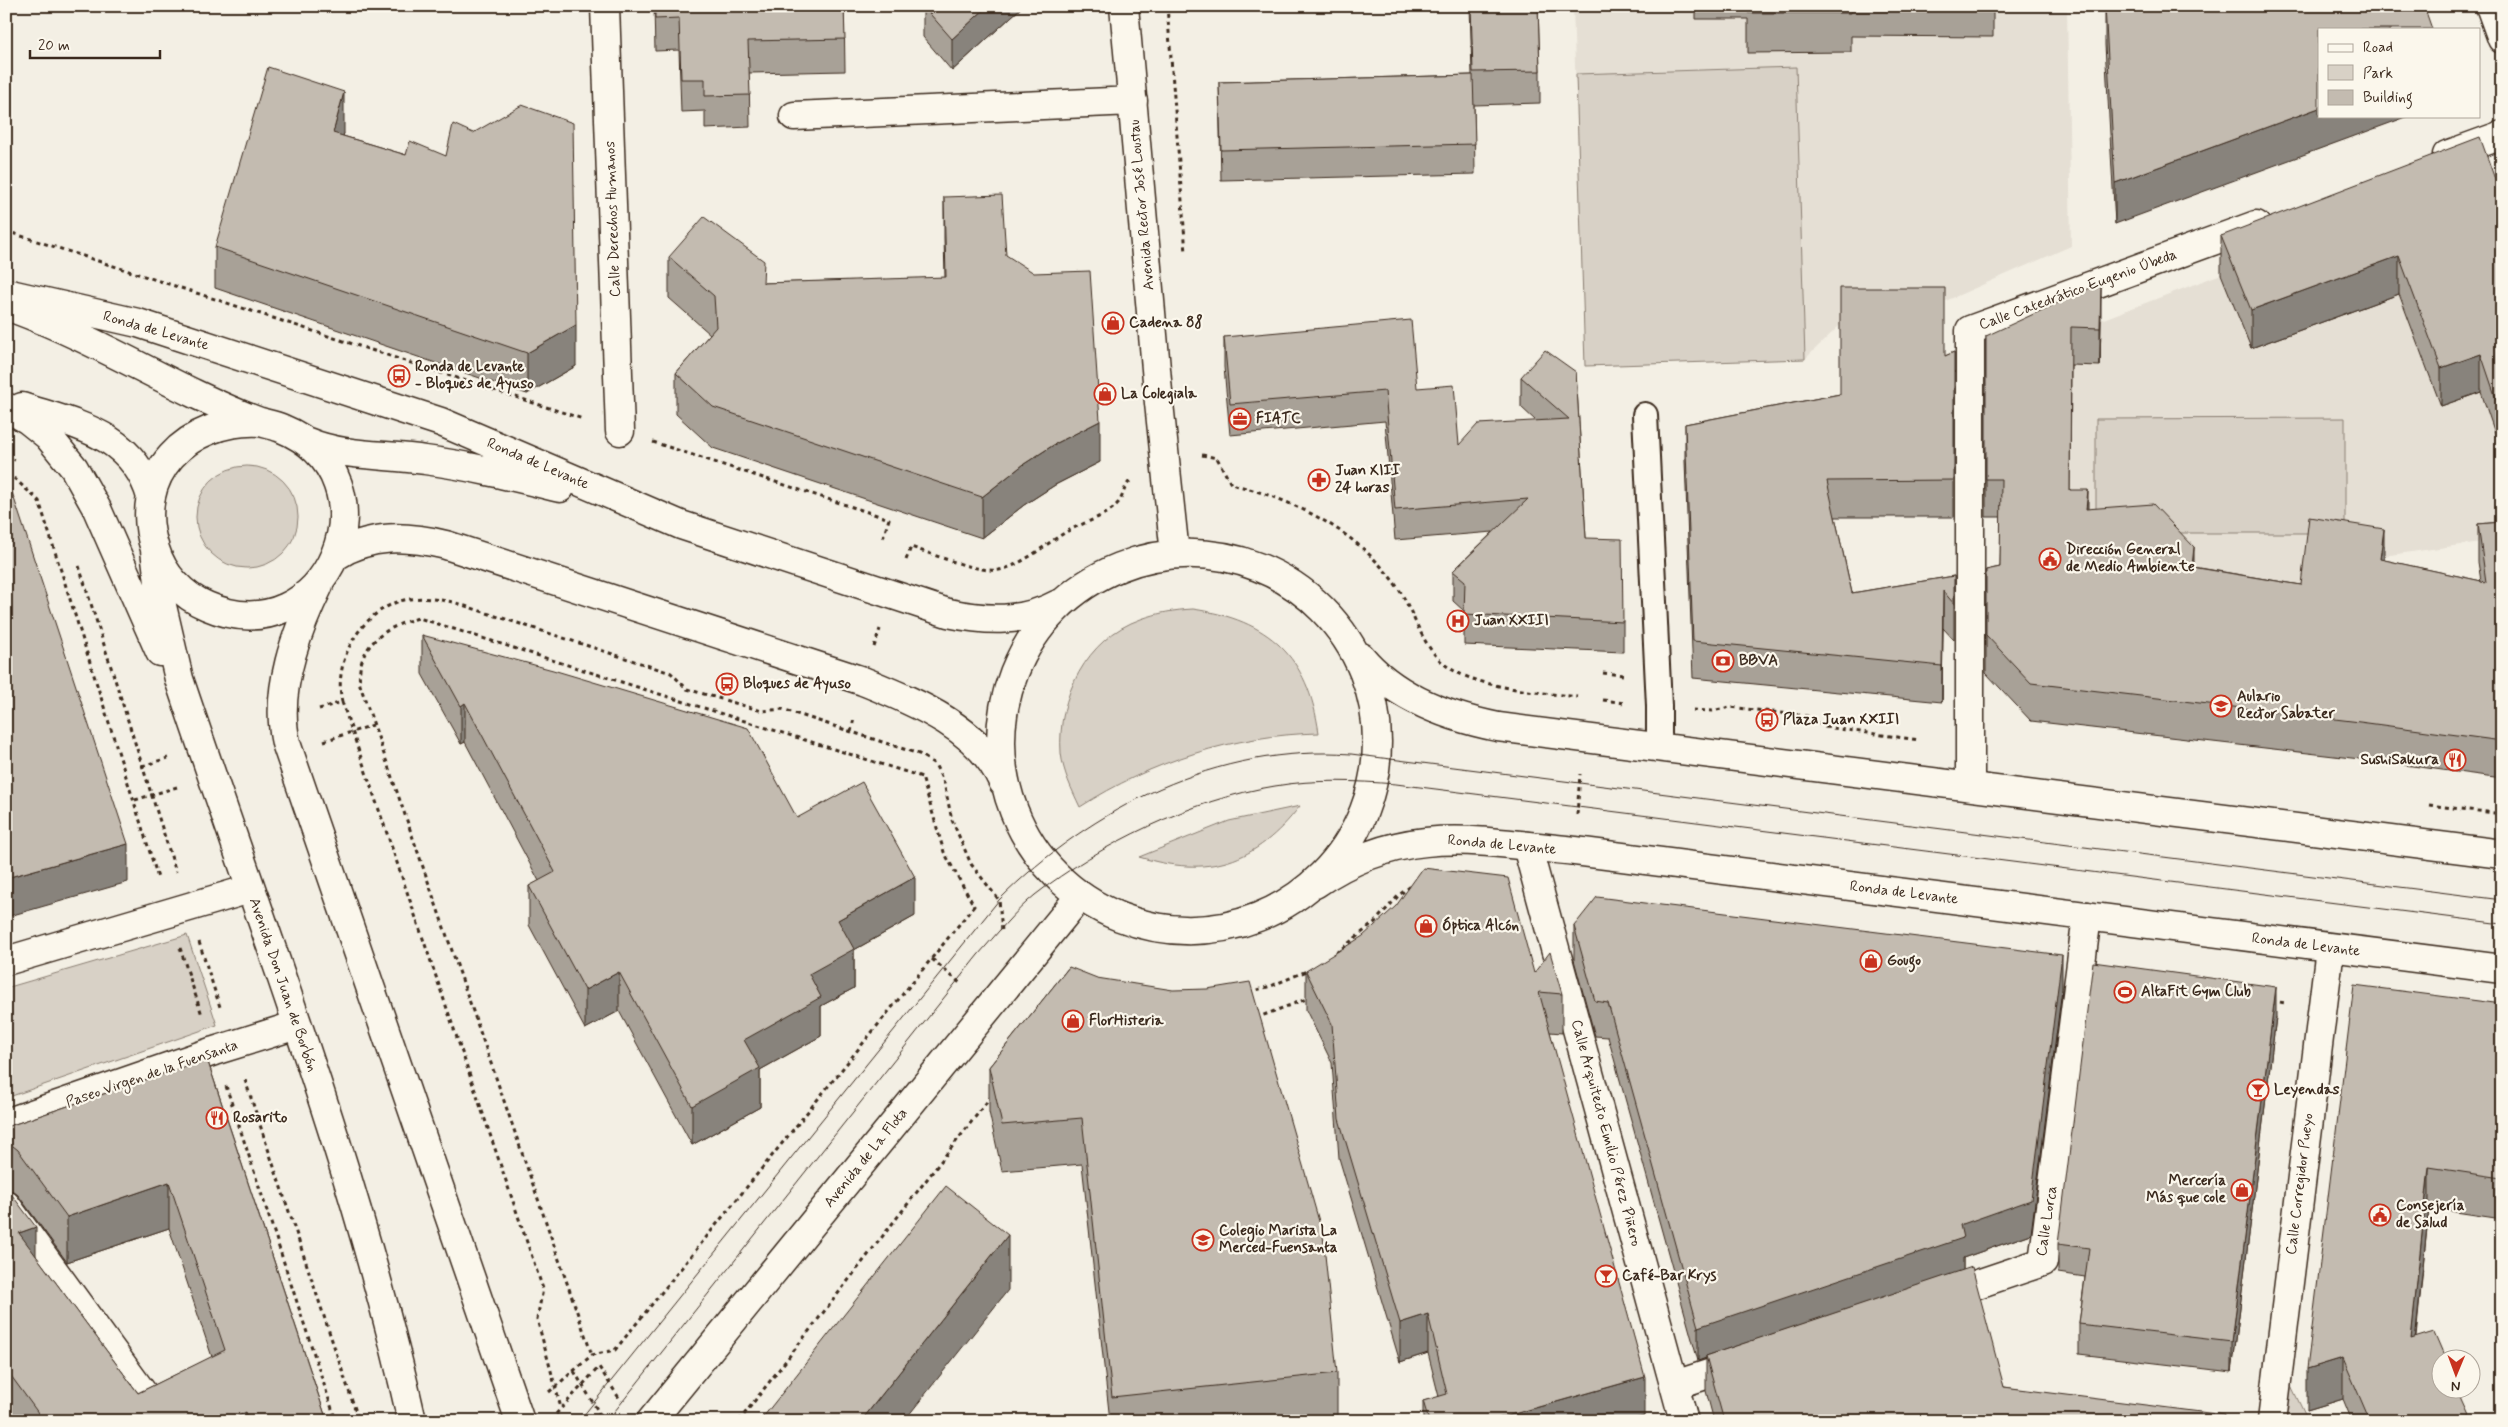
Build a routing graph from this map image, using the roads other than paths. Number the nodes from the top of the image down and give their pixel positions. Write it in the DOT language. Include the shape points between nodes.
graph roads {
  1 [pos="605,6"];
  2 [pos="1124,6"];
  3 [pos="2490,6"];
  4 [pos="2502,40"];
  5 [pos="1133,102"];
  6 [pos="794,116"];
  7 [pos="2502,135"];
  8 [pos="2427,162"];
  9 [pos="2278,217"];
  10 [pos="6,293"];
  11 [pos="6,306"];
  12 [pos="6,402"];
  13 [pos="6,407"];
  14 [pos="1645,415"];
  15 [pos="261,422"];
  16 [pos="620,431"];
  17 [pos="308,442"];
  18 [pos="151,497"];
  19 [pos="681,525"];
  20 [pos="155,550"];
  21 [pos="1175,554"];
  22 [pos="329,567"];
  23 [pos="1066,600"];
  24 [pos="1354,649"];
  25 [pos="202,747"];
  26 [pos="1659,747"];
  27 [pos="1970,786"];
  28 [pos="1007,793"];
  29 [pos="1527,846"];
  30 [pos="2502,854"];
  31 [pos="1315,884"];
  32 [pos="250,889"];
  33 [pos="1080,896"];
  34 [pos="2087,916"];
  35 [pos="2330,948"];
  36 [pos="6,961"];
  37 [pos="2502,969"];
  38 [pos="297,1026"];
  39 [pos="6,1123"];
  40 [pos="6,1205"];
  41 [pos="1920,1303"];
  42 [pos="1769,1354"];
  43 [pos="1675,1385"];
  44 [pos="150,1403"];
  45 [pos="519,1420"];
  46 [pos="412,1421"];
  47 [pos="651,1421"];
  48 [pos="1684,1421"];
  49 [pos="2272,1421"];
  1 -- 16 [label="main road, Calle Derechos Humanos"];
  2 -- 5 [label="main road, Avenida Rector José Loustau"];
  3 -- 4 [label="main road"];
  5 -- 6 [label="main road"];
  5 -- 21 [label="main road, Avenida Rector José Loustau"];
  7 -- 8 [label="main road"];
  9 -- 27 [label="main road, Calle Catedrático Eugenio Úbeda" via="1970,330"];
  10 -- 19 [label="main road, Ronda de Levante" via="138,323 441,422"];
  11 -- 15 [label="main road" via="76,334 196,394"];
  12 -- 18 [label="main road" via="92,430 111,440 133,462 146,481"];
  13 -- 25 [label="main road" via="48,436 74,468 97,509"];
  14 -- 26 [label="lane"];
  15 -- 17 [label="main road" via="294,433"];
  15 -- 18 [label="main road" via="229,423 191,438 163,467"];
  17 -- 19 [label="main road" via="318,447 487,470 566,489"];
  17 -- 22 [label="main road" via="320,455 338,486 344,521 342,539"];
  18 -- 20 [label="main road, Avenida Don Juan de Borbón" via="149,515"];
  19 -- 23 [label="main road, Ronda de Levante" via="948,613 992,620 1018,619"];
  20 -- 22 [label="main road" via="171,580 184,592 198,602 230,614 264,614 281,609 310,591"];
  20 -- 25 [label="main road, Avenida Don Juan de Borbón" via="162,606 179,679"];
  21 -- 23 [label="main road" via="1127,564 1086,584"];
  21 -- 24 [label="main road" via="1222,556 1270,571 1312,598 1341,629"];
  22 -- 28 [label="main road" via="355,545 380,539 408,538 439,544 863,681 909,700 956,728 988,758"];
  22 -- 45 [label="main road" via="297,640 284,693 282,721 286,743"];
  23 -- 28 [label="main road" via="1047,618 1023,653 1007,693 1000,742"];
  24 -- 26 [label="main road" via="1381,678 1412,698 1467,721"];
  24 -- 31 [label="main road" via="1372,691 1377,718 1379,747 1374,782 1365,812 1345,850"];
  25 -- 32 [label="main road, Avenida Don Juan de Borbón"];
  26 -- 27 [label="main road"];
  27 -- 30 [label="main road"];
  28 -- 33 [label="main road" via="1029,842 1059,878"];
  29 -- 31 [label="main road, Ronda de Levante" via="1455,838 1421,841 1371,853"];
  29 -- 34 [label="main road, Ronda de Levante"];
  29 -- 43 [label="main road, Calle Arquitecto Emilio Pérez Piñero"];
  31 -- 33 [label="main road" via="1277,909 1255,918 1202,930 1174,930 1147,925 1122,918"];
  32 -- 36 [label="main road"];
  32 -- 38 [label="main road, Avenida Don Juan de Borbón"];
  33 -- 47 [label="main road, Avenida de La Flota"];
  34 -- 35 [label="main road, Ronda de Levante"];
  34 -- 41 [label="main road, Calle Lorca" via="2043,1262"];
  35 -- 37 [label="main road, Ronda de Levante"];
  35 -- 49 [label="main road, Calle Corregidor Pueyo"];
  38 -- 39 [label="main road, Paseo Virgen de la Fuensanta"];
  38 -- 46 [label="main road, Avenida Don Juan de Borbón" via="360,1216"];
  40 -- 44 [label="main road"];
  42 -- 43 [label="main road"];
  43 -- 48 [label="main road, Calle Arquitecto Emilio Pérez Piñero"];
}
